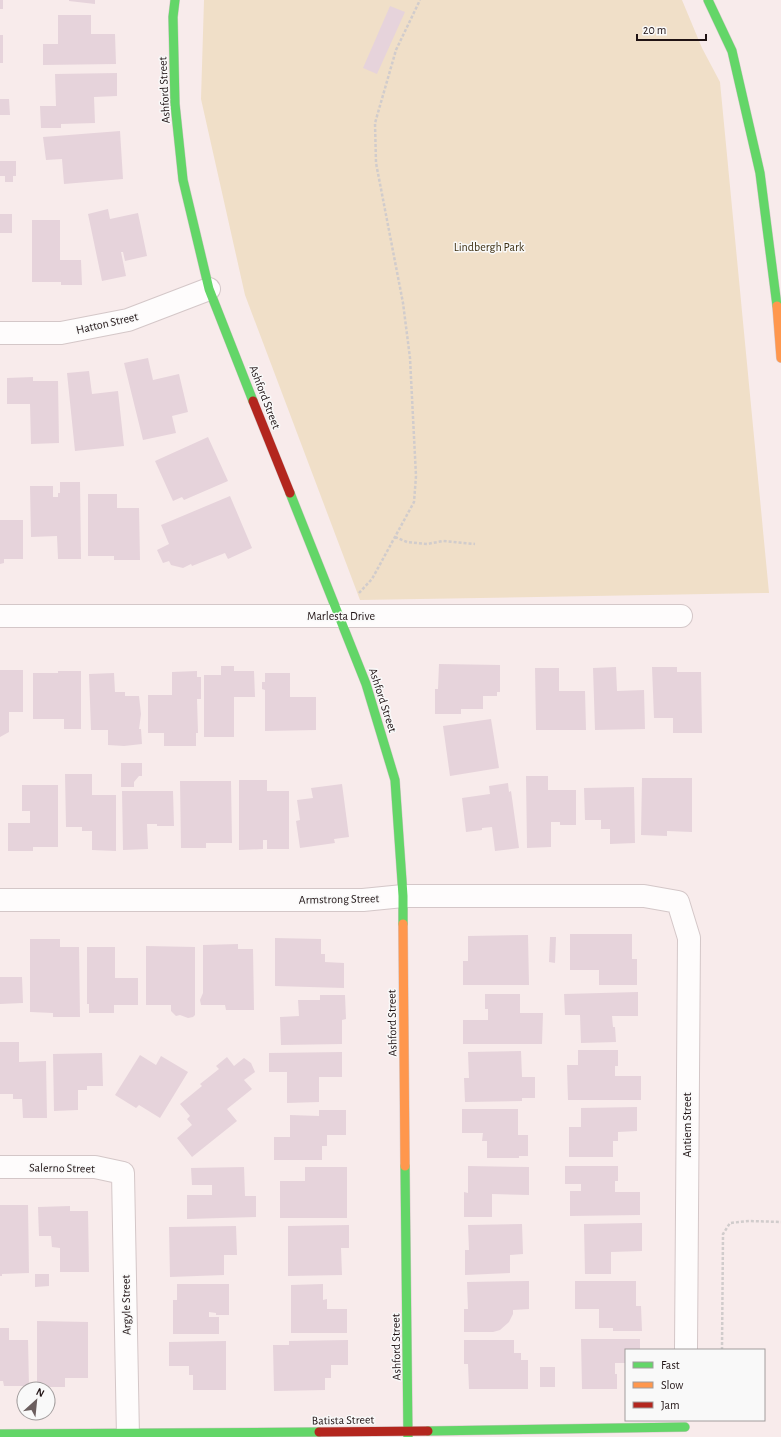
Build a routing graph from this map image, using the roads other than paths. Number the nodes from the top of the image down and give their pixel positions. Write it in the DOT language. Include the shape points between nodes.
graph roads {
  1 [pos="175,0"];
  2 [pos="708,0"];
  3 [pos="210,289"];
  4 [pos="0,333"];
  5 [pos="781,358"];
  6 [pos="0,616"];
  7 [pos="338,616"];
  8 [pos="681,616"];
  9 [pos="403,896"];
  10 [pos="0,900"];
  11 [pos="678,902"];
  12 [pos="0,1167"];
  13 [pos="123,1173"];
  14 [pos="686,1349"];
  15 [pos="685,1428"];
  16 [pos="0,1434"];
  17 [pos="408,1434"];
  18 [pos="128,1435"];
  1 -- 3 [label="main road, Ashford Street" via="175,104 182,173"];
  2 -- 5 [label="main road" via="732,51 760,173"];
  3 -- 4 [label="street, Hatton Street" via="128,320 61,333"];
  3 -- 7 [label="main road, Ashford Street"];
  6 -- 7 [label="street, Marlesta Drive"];
  7 -- 8 [label="street, Marlesta Drive"];
  7 -- 9 [label="main road, Ashford Street" via="366,684 395,780"];
  9 -- 10 [label="street, Armstrong Street" via="363,900"];
  9 -- 11 [label="street, Armstrong Street" via="644,896"];
  9 -- 17 [label="main road, Ashford Street"];
  11 -- 14 [label="street, Antiem Street" via="689,938"];
  12 -- 13 [label="street, Salerno Street" via="95,1167"];
  13 -- 18 [label="street, Argyle Street"];
  15 -- 17 [label="main road, Batista Street"];
  16 -- 18 [label="main road, Batista Street"];
  17 -- 18 [label="main road, Batista Street"];
}
